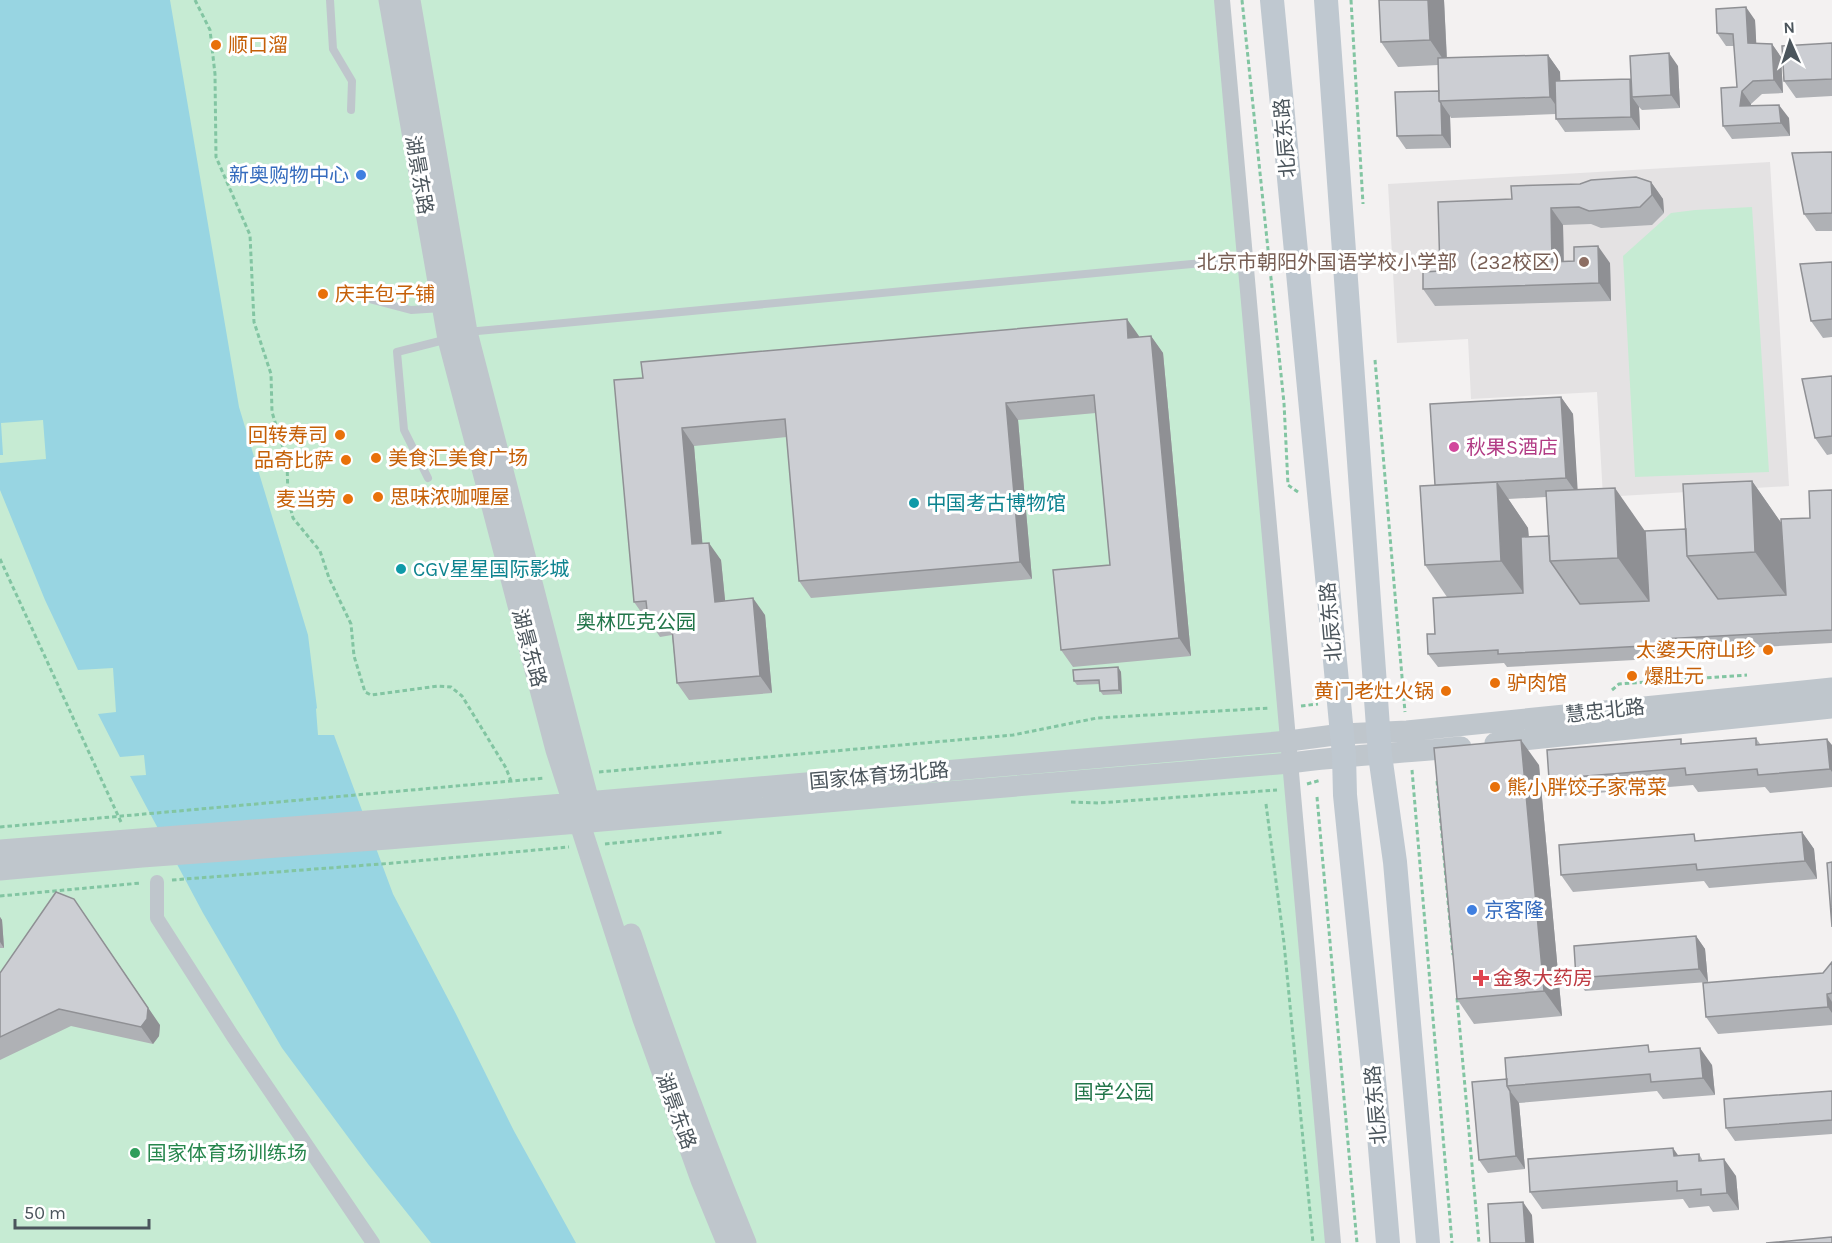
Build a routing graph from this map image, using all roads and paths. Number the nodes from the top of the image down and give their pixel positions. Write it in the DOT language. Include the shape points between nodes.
graph roads {
  1 [pos="195,0"];
  2 [pos="330,0"];
  3 [pos="389,0"];
  4 [pos="410,0"];
  5 [pos="1222,0"];
  6 [pos="1242,0"];
  7 [pos="1272,0"];
  8 [pos="1326,0"];
  9 [pos="1351,0"];
  10 [pos="351,110"];
  11 [pos="1364,215"];
  12 [pos="1245,259"];
  13 [pos="373,300"];
  14 [pos="442,308"];
  15 [pos="457,336"];
  16 [pos="1374,358"];
  17 [pos="428,478"];
  18 [pos="1320,507"];
  19 [pos="0,559"];
  20 [pos="1832,688"];
  21 [pos="1338,702"];
  22 [pos="1287,707"];
  23 [pos="1832,708"];
  24 [pos="1407,731"];
  25 [pos="1288,741"];
  26 [pos="1379,743"];
  27 [pos="1410,752"];
  28 [pos="1344,755"];
  29 [pos="1290,763"];
  30 [pos="573,775"];
  31 [pos="511,781"];
  32 [pos="1437,781"];
  33 [pos="1293,787"];
  34 [pos="1317,797"];
  35 [pos="1063,802"];
  36 [pos="1266,804"];
  37 [pos="584,812"];
  38 [pos="118,816"];
  39 [pos="0,826"];
  40 [pos="729,831"];
  41 [pos="144,844"];
  42 [pos="595,845"];
  43 [pos="0,850"];
  44 [pos="0,870"];
  45 [pos="163,881"];
  46 [pos="0,896"];
  47 [pos="1453,958"];
  48 [pos="1456,994"];
  49 [pos="373,1243"];
  50 [pos="727,1243"];
  51 [pos="746,1243"];
  52 [pos="1313,1243"];
  53 [pos="1333,1243"];
  54 [pos="1357,1243"];
  55 [pos="1388,1243"];
  56 [pos="1428,1243"];
  57 [pos="1452,1243"];
  58 [pos="1479,1243"];
  1 -- 31 [label="path" via="210,30 216,157 250,235 255,322 271,374 272,412 287,461 293,518 320,551 351,624 354,656 365,692 371,695 451,687 462,696"];
  2 -- 10 [label="lane" via="333,48 352,81"];
  3 -- 14 [label="street, 湖景东路"];
  4 -- 15 [label="street, 湖景东路"];
  5 -- 12 [label="street"];
  6 -- 18 [label="path" via="1284,403 1288,485"];
  7 -- 18 [label="main road, 北辰东路"];
  8 -- 26 [label="main road, 北辰东路"];
  9 -- 11 [label="path"];
  12 -- 15 [label="lane"];
  12 -- 22 [label="street"];
  13 -- 14 [label="lane" via="411,310"];
  14 -- 15 [label="street, 湖景东路"];
  15 -- 17 [label="lane" via="397,352 404,430"];
  15 -- 30 [label="street, 湖景东路"];
  16 -- 24 [label="path"];
  18 -- 21 [label="main road, 北辰东路"];
  19 -- 38 [label="path"];
  20 -- 24 [label="street, 慧忠北路"];
  21 -- 22 [label="path"];
  21 -- 28 [label="main road, 北辰东路"];
  22 -- 25 [label="street"];
  22 -- 30 [label="path" via="1097,718 1013,735"];
  23 -- 27 [label="street, 慧忠北路"];
  24 -- 26 [label="street, 慧忠北路"];
  25 -- 28 [label="street, 国家体育场北路"];
  25 -- 29 [label="street"];
  25 -- 37 [label="street, 国家体育场北路"];
  26 -- 27 [label="street, 慧忠北路"];
  26 -- 28 [label="street, 国家体育场北路"];
  26 -- 56 [label="main road, 北辰东路" via="1395,862"];
  27 -- 57 [label="path"];
  28 -- 29 [label="street, 国家体育场北路"];
  28 -- 33 [label="path"];
  28 -- 55 [label="main road, 北辰东路"];
  29 -- 33 [label="street"];
  29 -- 37 [label="street, 国家体育场北路"];
  30 -- 31 [label="path"];
  30 -- 37 [label="street, 湖景东路"];
  31 -- 38 [label="path"];
  32 -- 47 [label="path"];
  33 -- 35 [label="path" via="1098,803"];
  33 -- 53 [label="street"];
  34 -- 54 [label="path"];
  36 -- 52 [label="path" via="1284,943"];
  37 -- 41 [label="street, 国家体育场北路" via="384,830"];
  37 -- 42 [label="street, 湖景东路"];
  38 -- 39 [label="path"];
  38 -- 41 [label="path"];
  40 -- 42 [label="path"];
  41 -- 43 [label="street"];
  41 -- 44 [label="street" via="92,861"];
  42 -- 45 [label="path"];
  42 -- 50 [label="street, 湖景东路" via="642,1018"];
  42 -- 51 [label="street, 湖景东路"];
  45 -- 46 [label="path"];
  45 -- 49 [label="street" via="157,918"];
  48 -- 58 [label="path"];
}
